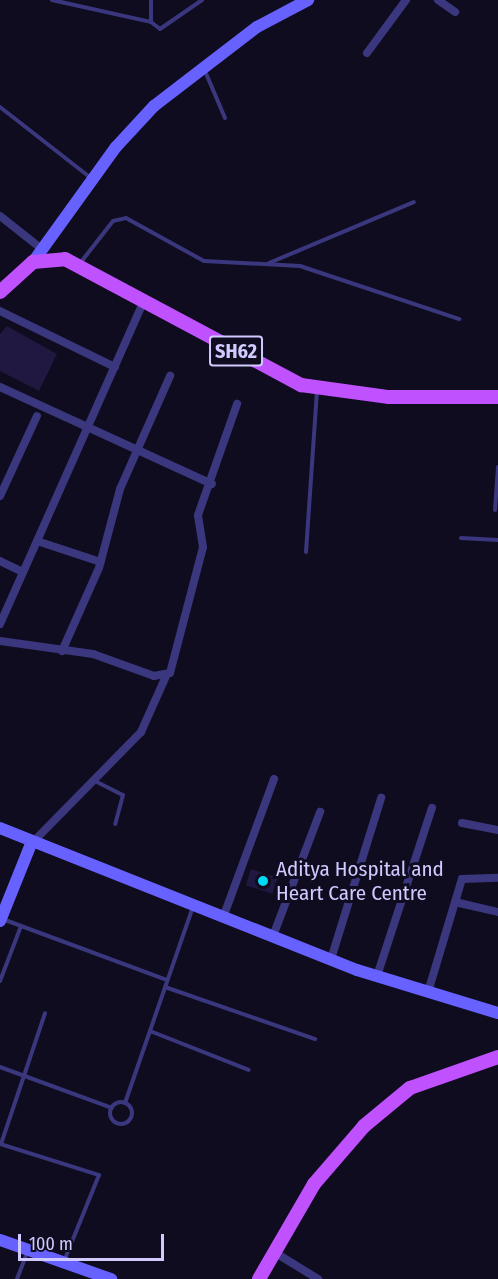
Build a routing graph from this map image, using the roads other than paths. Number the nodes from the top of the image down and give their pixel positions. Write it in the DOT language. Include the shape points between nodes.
graph roads {
  1 [pos="52,0"];
  2 [pos="151,0"];
  3 [pos="202,0"];
  4 [pos="308,0"];
  5 [pos="406,0"];
  6 [pos="438,0"];
  7 [pos="455,12"];
  8 [pos="151,22"];
  9 [pos="367,53"];
  10 [pos="202,65"];
  11 [pos="0,107"];
  12 [pos="225,118"];
  13 [pos="92,179"];
  14 [pos="414,202"];
  15 [pos="0,216"];
  16 [pos="42,249"];
  17 [pos="33,262"];
  18 [pos="80,263"];
  19 [pos="266,264"];
  20 [pos="0,292"];
  21 [pos="144,300"];
  22 [pos="0,311"];
  23 [pos="459,319"];
  24 [pos="115,367"];
  25 [pos="170,375"];
  26 [pos="0,387"];
  27 [pos="317,390"];
  28 [pos="498,397"];
  29 [pos="237,404"];
  30 [pos="37,416"];
  31 [pos="87,429"];
  32 [pos="135,451"];
  33 [pos="498,467"];
  34 [pos="212,484"];
  35 [pos="0,496"];
  36 [pos="495,510"];
  37 [pos="461,538"];
  38 [pos="498,540"];
  39 [pos="37,541"];
  40 [pos="306,552"];
  41 [pos="0,561"];
  42 [pos="101,562"];
  43 [pos="23,572"];
  44 [pos="0,624"];
  45 [pos="0,641"];
  46 [pos="62,651"];
  47 [pos="166,676"];
  48 [pos="274,779"];
  49 [pos="92,780"];
  50 [pos="381,798"];
  51 [pos="432,808"];
  52 [pos="320,812"];
  53 [pos="462,823"];
  54 [pos="115,824"];
  55 [pos="0,828"];
  56 [pos="498,830"];
  57 [pos="34,839"];
  58 [pos="498,878"];
  59 [pos="455,902"];
  60 [pos="194,903"];
  61 [pos="498,912"];
  62 [pos="224,915"];
  63 [pos="1,920"];
  64 [pos="21,926"];
  65 [pos="273,936"];
  66 [pos="331,959"];
  67 [pos="378,976"];
  68 [pos="167,980"];
  69 [pos="0,981"];
  70 [pos="165,987"];
  71 [pos="428,992"];
  72 [pos="45,1013"];
  73 [pos="498,1013"];
  74 [pos="150,1031"];
  75 [pos="315,1040"];
  76 [pos="498,1057"];
  77 [pos="0,1067"];
  78 [pos="249,1070"];
  79 [pos="23,1076"];
  80 [pos="125,1103"];
  81 [pos="112,1108"];
  82 [pos="1,1144"];
  83 [pos="0,1240"];
  84 [pos="28,1249"];
  85 [pos="274,1252"];
  86 [pos="63,1262"];
  87 [pos="17,1279"];
  88 [pos="111,1279"];
  89 [pos="259,1279"];
  90 [pos="318,1279"];
  1 -- 8 [label="lane"];
  2 -- 8 [label="lane"];
  3 -- 8 [label="lane" via="168,26"];
  4 -- 10 [label="street"];
  5 -- 9 [label="street"];
  6 -- 7 [label="street"];
  10 -- 12 [label="lane"];
  10 -- 13 [label="street" via="140,119"];
  11 -- 13 [label="lane"];
  13 -- 16 [label="street"];
  14 -- 19 [label="lane"];
  15 -- 16 [label="street"];
  16 -- 17 [label="street"];
  17 -- 18 [label="main road, SH62" via="53,257"];
  17 -- 20 [label="main road"];
  18 -- 19 [label="lane" via="118,218 204,261"];
  18 -- 21 [label="main road, SH62"];
  19 -- 23 [label="lane" via="313,268"];
  21 -- 24 [label="street"];
  21 -- 27 [label="main road, SH62" via="288,380"];
  22 -- 24 [label="street"];
  24 -- 31 [label="street"];
  25 -- 32 [label="street"];
  26 -- 31 [label="street"];
  27 -- 28 [label="main road, SH62"];
  27 -- 40 [label="lane"];
  29 -- 34 [label="street"];
  30 -- 35 [label="street"];
  31 -- 32 [label="street"];
  31 -- 39 [label="street"];
  32 -- 34 [label="street"];
  32 -- 42 [label="street" via="107,527"];
  33 -- 36 [label="lane"];
  34 -- 47 [label="street" via="198,515 203,547 173,667"];
  37 -- 38 [label="lane"];
  39 -- 42 [label="street"];
  39 -- 43 [label="street"];
  41 -- 43 [label="street"];
  42 -- 46 [label="street"];
  43 -- 44 [label="street"];
  45 -- 46 [label="street"];
  46 -- 47 [label="street" via="93,654"];
  47 -- 49 [label="street" via="147,724"];
  48 -- 62 [label="street"];
  49 -- 54 [label="lane" via="123,795"];
  49 -- 57 [label="street"];
  50 -- 66 [label="street"];
  51 -- 67 [label="street"];
  52 -- 65 [label="street"];
  53 -- 56 [label="street"];
  55 -- 57 [label="street"];
  57 -- 60 [label="street"];
  57 -- 63 [label="street"];
  58 -- 59 [label="street" via="464,877"];
  59 -- 61 [label="street"];
  59 -- 71 [label="street"];
  60 -- 62 [label="street"];
  60 -- 68 [label="lane"];
  62 -- 65 [label="street"];
  63 -- 64 [label="lane"];
  64 -- 68 [label="lane"];
  64 -- 69 [label="lane"];
  65 -- 66 [label="street"];
  66 -- 67 [label="street"];
  67 -- 71 [label="street"];
  68 -- 70 [label="lane"];
  70 -- 74 [label="lane"];
  70 -- 75 [label="lane"];
  71 -- 73 [label="street"];
  72 -- 79 [label="lane"];
  74 -- 78 [label="lane"];
  74 -- 80 [label="lane"];
  76 -- 85 [label="main road" via="410,1088 364,1126 314,1184"];
  77 -- 79 [label="lane"];
  79 -- 81 [label="lane"];
  79 -- 82 [label="lane"];
  80 -- 81 [label="lane"];
  80 -- 81 [label="lane" via="132,1110 127,1122 114,1122"];
  82 -- 86 [label="lane" via="99,1175"];
  83 -- 84 [label="street"];
  84 -- 86 [label="street"];
  84 -- 87 [label="lane"];
  85 -- 89 [label="main road"];
  85 -- 90 [label="street"];
  86 -- 88 [label="street"];
}
